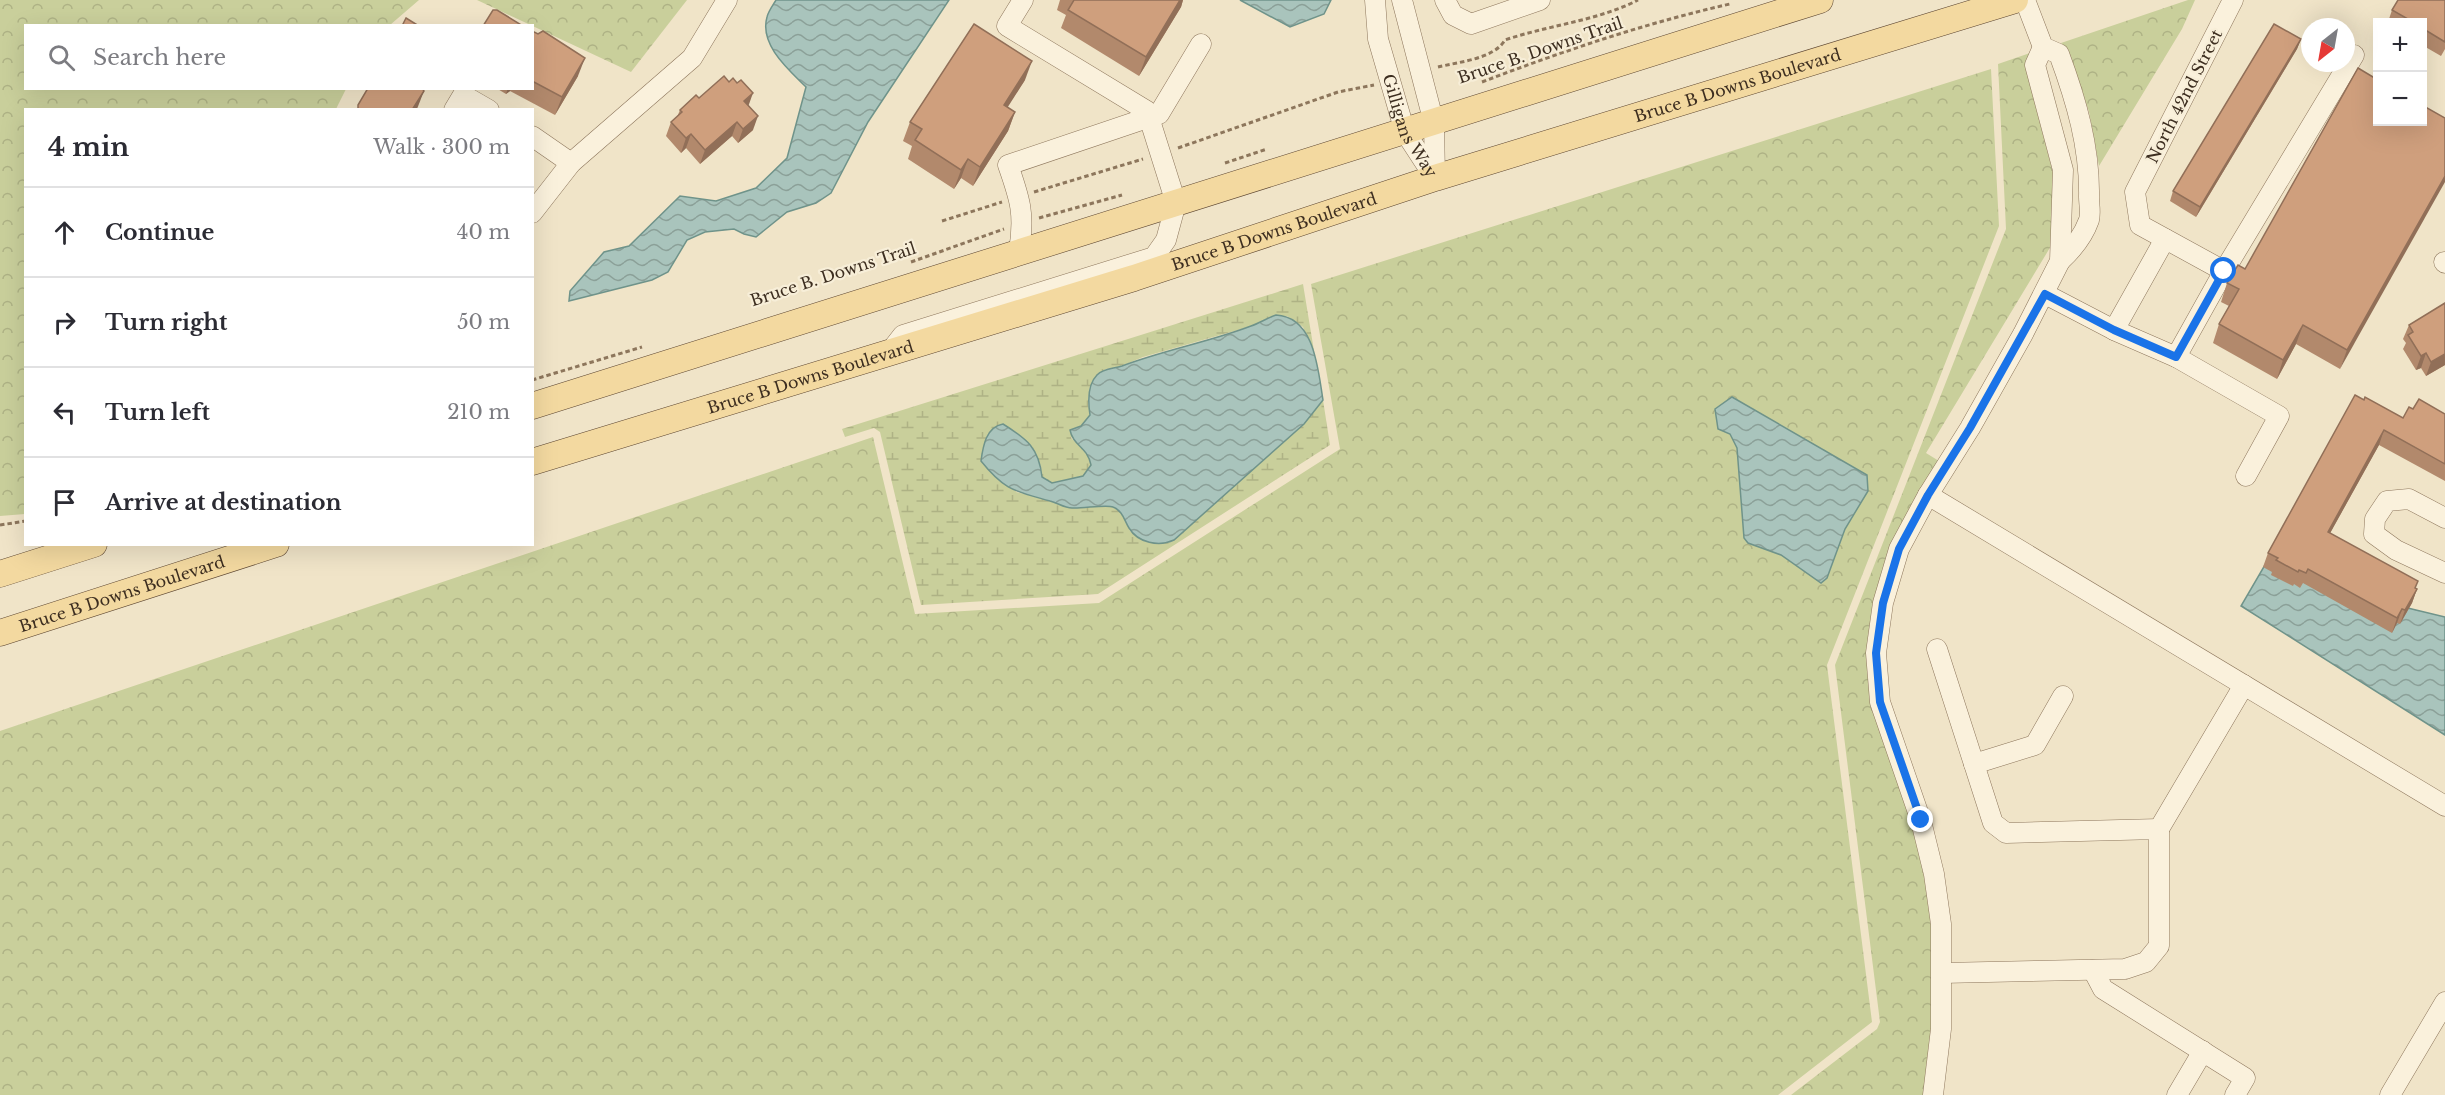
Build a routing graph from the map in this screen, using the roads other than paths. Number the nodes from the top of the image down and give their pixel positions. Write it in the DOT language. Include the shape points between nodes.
graph roads {
  1 [pos="727,0"];
  2 [pos="1023,0"];
  3 [pos="1375,0"];
  4 [pos="1445,0"];
  5 [pos="1540,0"];
  6 [pos="2015,0"];
  7 [pos="2025,0"];
  8 [pos="2233,0"];
  9 [pos="1404,1"];
  10 [pos="1809,2"];
  11 [pos="1201,44"];
  12 [pos="2043,47"];
  13 [pos="2343,72"];
  14 [pos="455,108"];
  15 [pos="486,108"];
  16 [pos="1150,118"];
  17 [pos="1434,123"];
  18 [pos="1405,132"];
  19 [pos="534,137"];
  20 [pos="571,163"];
  21 [pos="1435,178"];
  22 [pos="1176,203"];
  23 [pos="534,210"];
  24 [pos="2165,238"];
  25 [pos="1019,251"];
  26 [pos="2060,261"];
  27 [pos="2224,271"];
  28 [pos="2045,294"];
  29 [pos="2114,330"];
  30 [pos="889,353"];
  31 [pos="2176,357"];
  32 [pos="534,405"];
  33 [pos="534,461"];
  34 [pos="2246,476"];
  35 [pos="1928,495"];
  36 [pos="2445,518"];
  37 [pos="88,546"];
  38 [pos="270,546"];
  39 [pos="2445,573"];
  40 [pos="0,574"];
  41 [pos="0,633"];
  42 [pos="1936,649"];
  43 [pos="2244,686"];
  44 [pos="2063,696"];
  45 [pos="1974,764"];
  46 [pos="2445,806"];
  47 [pos="2159,829"];
  48 [pos="2093,970"];
  49 [pos="1942,972"];
  50 [pos="2445,1002"];
  51 [pos="2204,1052"];
  52 [pos="1933,1095"];
  53 [pos="2177,1095"];
  54 [pos="2235,1095"];
  55 [pos="2390,1095"];
  1 -- 20 [label="street" via="692,58"];
  2 -- 16 [label="street" via="1007,26 1147,111"];
  3 -- 18 [label="street, Gilligans Way" via="1378,39"];
  4 -- 5 [label="street" via="1452,15 1471,24"];
  6 -- 21 [label="main road, Bruce B Downs Boulevard"];
  7 -- 12 [label="street"];
  8 -- 24 [label="street, North 42nd Street" via="2135,192 2140,225"];
  9 -- 17 [label="street, Gilligans Way"];
  10 -- 17 [label="main road"];
  11 -- 16 [label="street" via="1159,114"];
  12 -- 26 [label="street" via="2035,65 2063,170"];
  12 -- 26 [label="street" via="2059,54 2066,72 2080,115 2090,173 2089,219 2076,246"];
  13 -- 27 [label="street"];
  14 -- 15 [label="street" via="463,95"];
  16 -- 22 [label="street"];
  16 -- 25 [label="street" via="1008,165 1020,196 1023,223"];
  17 -- 18 [label="main road"];
  17 -- 21 [label="street, Gilligans Way"];
  18 -- 21 [label="street, Gilligans Way"];
  18 -- 22 [label="main road"];
  19 -- 20 [label="street"];
  20 -- 23 [label="street"];
  21 -- 30 [label="main road, Bruce B Downs Boulevard"];
  22 -- 25 [label="main road"];
  22 -- 30 [label="street" via="1166,240 1154,257 903,334"];
  24 -- 27 [label="street"];
  24 -- 29 [label="street"];
  25 -- 32 [label="main road"];
  26 -- 28 [label="street"];
  27 -- 31 [label="street"];
  28 -- 29 [label="street"];
  28 -- 35 [label="street"];
  29 -- 31 [label="street"];
  30 -- 33 [label="main road, Bruce B Downs Boulevard"];
  31 -- 34 [label="street" via="2279,416"];
  35 -- 43 [label="street"];
  35 -- 49 [label="street" via="1899,549 1883,603 1876,653 1880,702 1921,820 1934,874"];
  36 -- 39 [label="street" via="2409,499 2387,501 2375,519 2374,534 2396,550"];
  37 -- 40 [label="main road"];
  38 -- 41 [label="main road, Bruce B Downs Boulevard"];
  42 -- 45 [label="street"];
  43 -- 46 [label="street"];
  43 -- 47 [label="street"];
  44 -- 45 [label="street" via="2035,745"];
  45 -- 47 [label="street" via="1993,823 2006,833"];
  47 -- 48 [label="street" via="2159,946 2146,962 2125,969"];
  48 -- 49 [label="street"];
  48 -- 51 [label="street" via="2103,989"];
  49 -- 52 [label="street" via="1941,1029"];
  50 -- 55 [label="street"];
  51 -- 53 [label="street"];
  51 -- 54 [label="street" via="2245,1078"];
}
